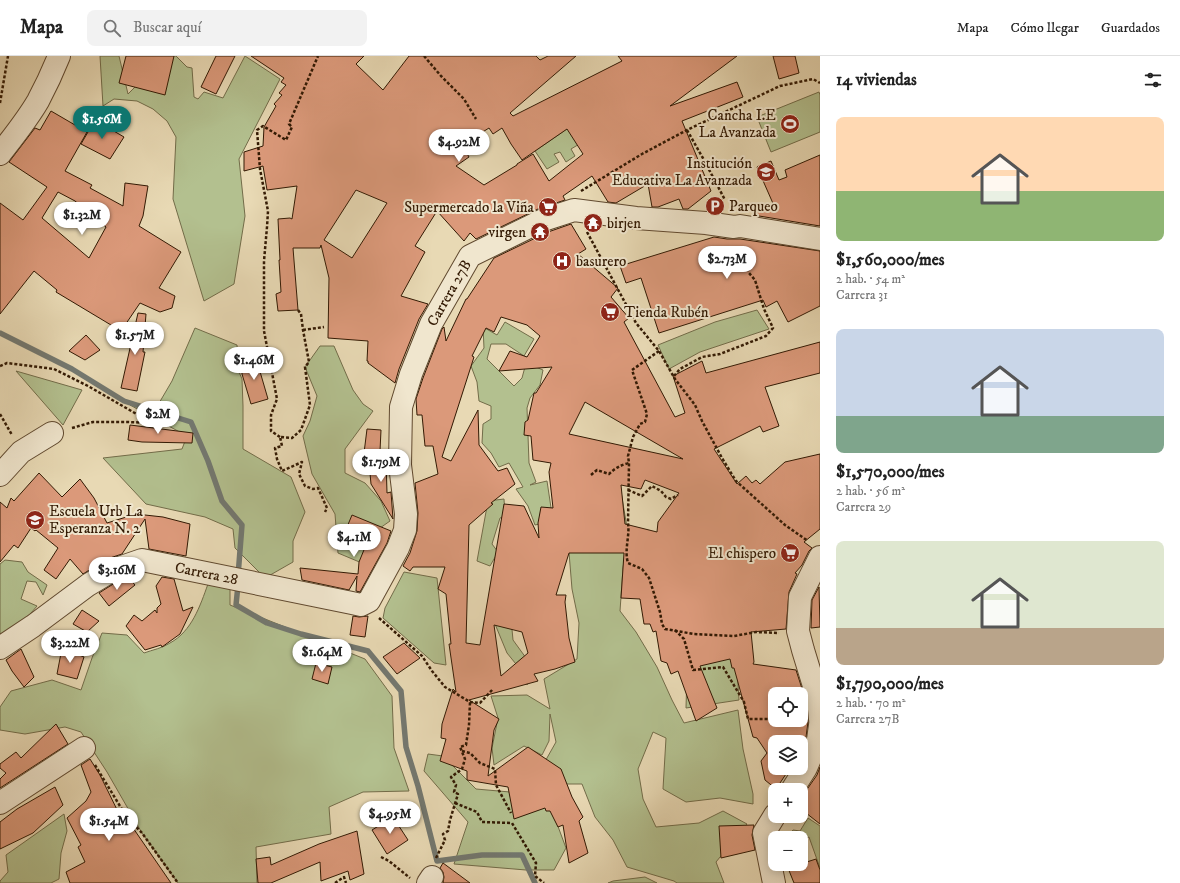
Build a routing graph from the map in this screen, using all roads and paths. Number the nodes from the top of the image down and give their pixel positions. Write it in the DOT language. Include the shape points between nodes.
graph roads {
  1 [pos="8,56"];
  2 [pos="59,56"];
  3 [pos="318,56"];
  4 [pos="424,56"];
  5 [pos="820,83"];
  6 [pos="0,103"];
  7 [pos="476,119"];
  8 [pos="687,130"];
  9 [pos="0,154"];
  10 [pos="725,200"];
  11 [pos="576,201"];
  12 [pos="734,227"];
  13 [pos="820,239"];
  14 [pos="298,310"];
  15 [pos="324,327"];
  16 [pos="303,330"];
  17 [pos="659,351"];
  18 [pos="0,366"];
  19 [pos="674,376"];
  20 [pos="52,433"];
  21 [pos="280,437"];
  22 [pos="629,463"];
  23 [pos="0,475"];
  24 [pos="592,475"];
  25 [pos="628,490"];
  26 [pos="678,495"];
  27 [pos="325,512"];
  28 [pos="814,549"];
  29 [pos="364,604"];
  30 [pos="674,630"];
  31 [pos="798,631"];
  32 [pos="0,648"];
  33 [pos="493,689"];
  34 [pos="470,702"];
  35 [pos="768,719"];
  36 [pos="820,719"];
  37 [pos="820,726"];
  38 [pos="84,748"];
  39 [pos="462,751"];
  40 [pos="796,783"];
  41 [pos="0,803"];
  42 [pos="455,803"];
  43 [pos="511,813"];
  44 [pos="770,823"];
  45 [pos="381,857"];
  46 [pos="425,880"];
  47 [pos="178,883"];
  48 [pos="335,883"];
  49 [pos="346,883"];
  50 [pos="544,883"];
  51 [pos="774,883"];
  1 -- 6 [label="path"];
  2 -- 9 [label="street" via="37,102"];
  3 -- 21 [label="path" via="289,124 292,127 286,140 263,126 257,130 260,169 268,211 264,267 264,331 277,399 271,415 271,431"];
  4 -- 7 [label="path" via="464,99"];
  5 -- 8 [label="path" via="813,79 780,86"];
  8 -- 10 [label="path"];
  8 -- 11 [label="path" via="642,154"];
  11 -- 12 [label="street, Carrera 27B" via="636,218"];
  11 -- 17 [label="path" via="636,323"];
  11 -- 29 [label="street, Carrera 27B" via="470,256 432,324 410,374 401,406 400,465 406,514 405,530 398,548"];
  12 -- 13 [label="street, Carrera 27B"];
  12 -- 19 [label="path" via="749,274 755,280 773,328 766,336 720,354 702,357 680,369"];
  14 -- 16 [label="path"];
  15 -- 16 [label="path"];
  16 -- 21 [label="path" via="309,362 305,367 310,405 301,430 292,438"];
  17 -- 19 [label="path"];
  17 -- 22 [label="path" via="632,370 647,414 645,422 640,424 633,437 628,456"];
  18 -- 20 [label="path" via="7,363 54,370 88,386 152,423 93,422"];
  19 -- 28 [label="path" via="695,405 736,481"];
  20 -- 23 [label="street" via="21,452"];
  21 -- 27 [label="path" via="282,446 275,448 282,472 302,462 299,474 305,486 318,488 327,508"];
  22 -- 24 [label="path" via="622,464 609,474 597,470"];
  22 -- 25 [label="path"];
  25 -- 26 [label="path" via="642,496 652,486 671,499"];
  25 -- 30 [label="path" via="629,531 626,558 628,563 642,569 649,578 664,629"];
  28 -- 31 [label="street" via="800,597"];
  29 -- 32 [label="street, Carrera 28" via="352,604 142,560 113,570 88,585"];
  29 -- 34 [label="path" via="422,656 445,686"];
  30 -- 31 [label="path" via="734,636 756,632"];
  30 -- 35 [label="path" via="684,639 693,670 723,667 744,702 748,719"];
  31 -- 36 [label="street" via="818,699"];
  33 -- 34 [label="path" via="480,703"];
  34 -- 39 [label="path" via="470,725 466,745 460,747"];
  37 -- 40 [label="street" via="818,740"];
  38 -- 41 [label="street"];
  38 -- 47 [label="path" via="126,816 142,833"];
  39 -- 42 [label="path" via="465,759 462,769 451,777 456,785 454,792 458,794"];
  39 -- 43 [label="path" via="470,753 480,763 495,769 496,784"];
  42 -- 46 [label="path" via="448,831 443,834 445,840 436,858 440,867 432,870"];
  42 -- 50 [label="path" via="477,812 482,822 512,823 536,863 535,876"];
  44 -- 51 [label="street" via="764,833"];
  45 -- 46 [label="path"];
  48 -- 49 [label="path" via="344,877"];
}
